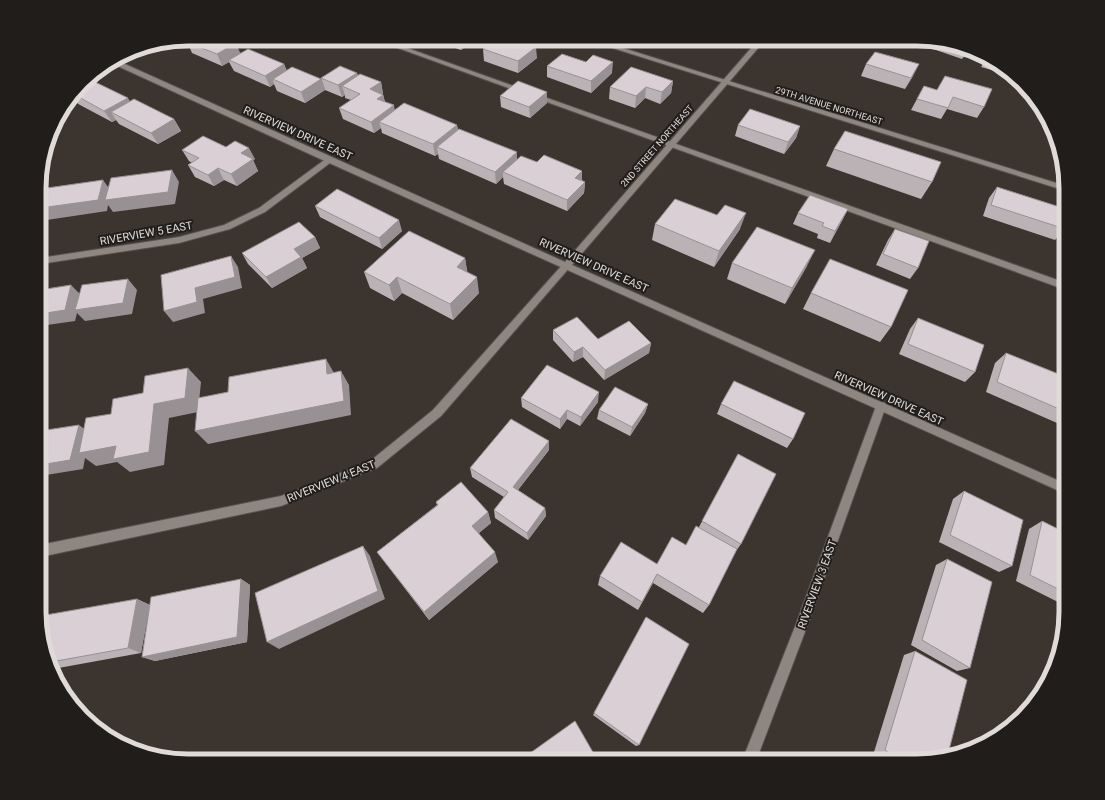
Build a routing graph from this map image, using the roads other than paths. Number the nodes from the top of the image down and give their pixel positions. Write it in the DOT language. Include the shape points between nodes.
graph roads {
  1 [pos="395,46"];
  2 [pos="609,46"];
  3 [pos="757,46"];
  4 [pos="119,64"];
  5 [pos="725,83"];
  6 [pos="671,146"];
  7 [pos="330,160"];
  8 [pos="1059,187"];
  9 [pos="46,260"];
  10 [pos="566,265"];
  11 [pos="1059,284"];
  12 [pos="881,406"];
  13 [pos="1059,486"];
  14 [pos="46,550"];
  15 [pos="752,754"];
  1 -- 6 [label="street"];
  2 -- 5 [label="street, 29TH AVENUE NORTHEAST"];
  3 -- 5 [label="street, 2ND STREET NORTHEAST"];
  4 -- 7 [label="street, RIVERVIEW DRIVE EAST"];
  5 -- 6 [label="street, 2ND STREET NORTHEAST"];
  5 -- 8 [label="street, 29TH AVENUE NORTHEAST"];
  6 -- 10 [label="street, 2ND STREET NORTHEAST"];
  6 -- 11 [label="street"];
  7 -- 9 [label="street, RIVERVIEW 5 EAST" via="262,210 227,227 179,240"];
  7 -- 10 [label="street, RIVERVIEW DRIVE EAST"];
  10 -- 12 [label="street, RIVERVIEW DRIVE EAST"];
  10 -- 14 [label="street, RIVERVIEW 4 EAST" via="437,413 373,465 281,501"];
  12 -- 13 [label="street, RIVERVIEW DRIVE EAST"];
  12 -- 15 [label="street, RIVERVIEW 3 EAST"];
}
